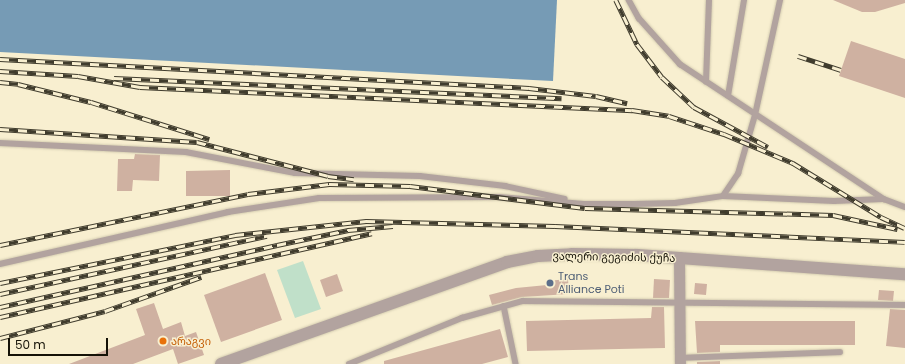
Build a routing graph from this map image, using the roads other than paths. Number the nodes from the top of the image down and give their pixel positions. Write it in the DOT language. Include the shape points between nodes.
graph roads {
  1 [pos="629,0"];
  2 [pos="709,0"];
  3 [pos="744,0"];
  4 [pos="780,0"];
  5 [pos="706,82"];
  6 [pos="728,96"];
  7 [pos="755,115"];
  8 [pos="0,143"];
  9 [pos="724,196"];
  10 [pos="884,199"];
  11 [pos="584,204"];
  12 [pos="905,207"];
  13 [pos="678,257"];
  14 [pos="0,264"];
  15 [pos="905,274"];
  16 [pos="680,303"];
  17 [pos="504,306"];
  18 [pos="905,306"];
  19 [pos="840,352"];
  20 [pos="680,361"];
  21 [pos="220,364"];
  22 [pos="349,364"];
  23 [pos="516,364"];
  1 -- 5 [label="lane" via="639,18 680,64"];
  2 -- 5 [label="lane"];
  3 -- 6 [label="lane"];
  4 -- 7 [label="lane"];
  5 -- 6 [label="lane"];
  6 -- 7 [label="lane"];
  7 -- 9 [label="lane" via="738,174"];
  7 -- 10 [label="lane"];
  8 -- 11 [label="lane" via="186,152 294,173 420,176 505,186"];
  9 -- 10 [label="lane" via="834,201"];
  9 -- 11 [label="lane" via="675,203"];
  10 -- 12 [label="lane"];
  11 -- 14 [label="lane" via="499,197 319,198 228,212"];
  13 -- 15 [label="street, ვალერი გეგიძის ქუჩა"];
  13 -- 16 [label="street"];
  13 -- 21 [label="street, ვალერი გეგიძის ქუჩა" via="572,254 507,262"];
  16 -- 17 [label="lane" via="523,301"];
  16 -- 18 [label="lane"];
  16 -- 20 [label="street"];
  17 -- 22 [label="lane" via="462,318"];
  17 -- 23 [label="lane"];
  19 -- 20 [label="lane"];
}
